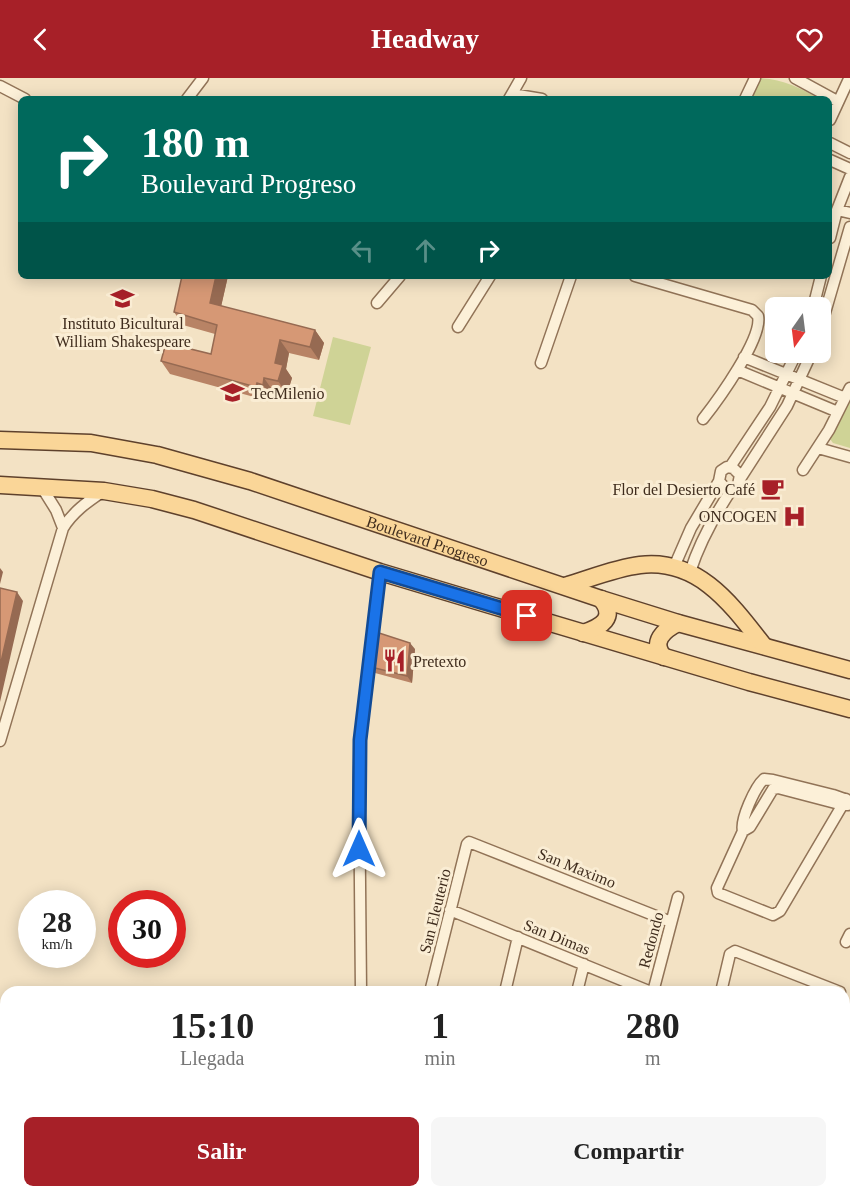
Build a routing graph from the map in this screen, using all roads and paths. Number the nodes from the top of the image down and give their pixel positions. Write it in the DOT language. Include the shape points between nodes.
graph roads {
  1 [pos="202,78"];
  2 [pos="521,78"];
  3 [pos="754,78"];
  4 [pos="795,78"];
  5 [pos="849,81"];
  6 [pos="0,86"];
  7 [pos="19,96"];
  8 [pos="189,96"];
  9 [pos="510,96"];
  10 [pos="746,96"];
  11 [pos="828,96"];
  12 [pos="832,98"];
  13 [pos="837,101"];
  14 [pos="832,116"];
  15 [pos="832,144"];
  16 [pos="850,153"];
  17 [pos="832,161"];
  18 [pos="850,169"];
  19 [pos="850,177"];
  20 [pos="846,199"];
  21 [pos="837,210"];
  22 [pos="850,213"];
  23 [pos="850,227"];
  24 [pos="832,230"];
  25 [pos="397,279"];
  26 [pos="487,279"];
  27 [pos="570,279"];
  28 [pos="644,279"];
  29 [pos="820,279"];
  30 [pos="816,297"];
  31 [pos="830,297"];
  32 [pos="377,303"];
  33 [pos="458,327"];
  34 [pos="744,357"];
  35 [pos="541,363"];
  36 [pos="792,363"];
  37 [pos="807,363"];
  38 [pos="737,370"];
  39 [pos="787,375"];
  40 [pos="800,380"];
  41 [pos="780,387"];
  42 [pos="794,393"];
  43 [pos="848,393"];
  44 [pos="838,412"];
  45 [pos="704,419"];
  46 [pos="0,440"];
  47 [pos="818,448"];
  48 [pos="850,457"];
  49 [pos="730,467"];
  50 [pos="803,470"];
  51 [pos="740,479"];
  52 [pos="719,481"];
  53 [pos="0,485"];
  54 [pos="41,486"];
  55 [pos="732,489"];
  56 [pos="104,490"];
  57 [pos="63,528"];
  58 [pos="682,569"];
  59 [pos="380,572"];
  60 [pos="565,586"];
  61 [pos="601,599"];
  62 [pos="678,623"];
  63 [pos="583,633"];
  64 [pos="765,646"];
  65 [pos="664,657"];
  66 [pos="850,670"];
  67 [pos="850,709"];
  68 [pos="0,741"];
  69 [pos="764,779"];
  70 [pos="773,789"];
  71 [pos="847,803"];
  72 [pos="743,831"];
  73 [pos="472,842"];
  74 [pos="678,897"];
  75 [pos="450,910"];
  76 [pos="671,922"];
  77 [pos="518,937"];
  78 [pos="584,964"];
  79 [pos="361,986"];
  80 [pos="431,986"];
  81 [pos="506,986"];
  82 [pos="578,986"];
  83 [pos="637,986"];
  84 [pos="654,986"];
  85 [pos="723,986"];
  86 [pos="824,986"];
  1 -- 8 [label="street"];
  2 -- 9 [label="street"];
  3 -- 10 [label="street"];
  4 -- 11 [label="street"];
  5 -- 13 [label="street"];
  6 -- 7 [label="street"];
  12 -- 13 [label="street"];
  13 -- 14 [label="street"];
  15 -- 16 [label="street"];
  17 -- 18 [label="street"];
  19 -- 20 [label="street"];
  20 -- 21 [label="street"];
  21 -- 22 [label="street"];
  21 -- 24 [label="street"];
  23 -- 31 [label="street"];
  25 -- 32 [label="street"];
  26 -- 33 [label="street"];
  27 -- 35 [label="street"];
  28 -- 34 [label="street" via="752,310 758,316 758,326"];
  29 -- 30 [label="street"];
  34 -- 38 [label="street"];
  34 -- 39 [label="street"];
  36 -- 39 [label="street"];
  37 -- 40 [label="street"];
  38 -- 41 [label="street"];
  38 -- 45 [label="street"];
  39 -- 40 [label="street"];
  39 -- 41 [label="street"];
  40 -- 42 [label="street"];
  40 -- 43 [label="street"];
  41 -- 42 [label="street"];
  41 -- 49 [label="street"];
  42 -- 44 [label="street"];
  42 -- 51 [label="street"];
  43 -- 44 [label="street"];
  44 -- 47 [label="street"];
  46 -- 60 [label="main road, Boulevard Progreso" via="91,443 157,455 250,481"];
  47 -- 48 [label="street"];
  47 -- 50 [label="street"];
  49 -- 51 [label="street" via="739,472"];
  49 -- 52 [label="street" via="721,471"];
  51 -- 55 [label="street"];
  52 -- 55 [label="street"];
  52 -- 58 [label="street" via="700,510"];
  53 -- 54 [label="main road"];
  54 -- 56 [label="main road"];
  54 -- 57 [label="street"];
  55 -- 58 [label="street"];
  56 -- 57 [label="street"];
  56 -- 59 [label="main road" via="194,510"];
  57 -- 68 [label="street"];
  58 -- 60 [label="main road" via="638,565"];
  58 -- 64 [label="main road" via="709,583"];
  59 -- 63 [label="main road"];
  59 -- 79 [label="street" via="360,740"];
  60 -- 61 [label="main road, Boulevard Progreso"];
  61 -- 62 [label="main road, Boulevard Progreso"];
  61 -- 63 [label="main road" via="607,606 605,621"];
  62 -- 64 [label="main road, Boulevard Progreso"];
  62 -- 65 [label="main road" via="663,631 659,638 657,646"];
  63 -- 65 [label="main road"];
  64 -- 66 [label="main road, Boulevard Progreso"];
  65 -- 67 [label="main road"];
  69 -- 70 [label="street"];
  69 -- 71 [label="street"];
  69 -- 72 [label="street" via="741,824"];
  70 -- 71 [label="street"];
  70 -- 72 [label="street" via="750,827"];
  71 -- 72 [label="street" via="777,915 717,891"];
  73 -- 75 [label="street, San Eleuterio" via="467,844"];
  73 -- 76 [label="street, San Maximo"];
  74 -- 76 [label="street, Redondo"];
  75 -- 77 [label="street, San Dimas"];
  75 -- 80 [label="street, San Eleuterio"];
  76 -- 84 [label="street, Redondo"];
  77 -- 78 [label="street, San Dimas"];
  77 -- 81 [label="street"];
  78 -- 82 [label="street"];
  78 -- 83 [label="street, San Dimas"];
  85 -- 86 [label="street" via="732,951"];
}
